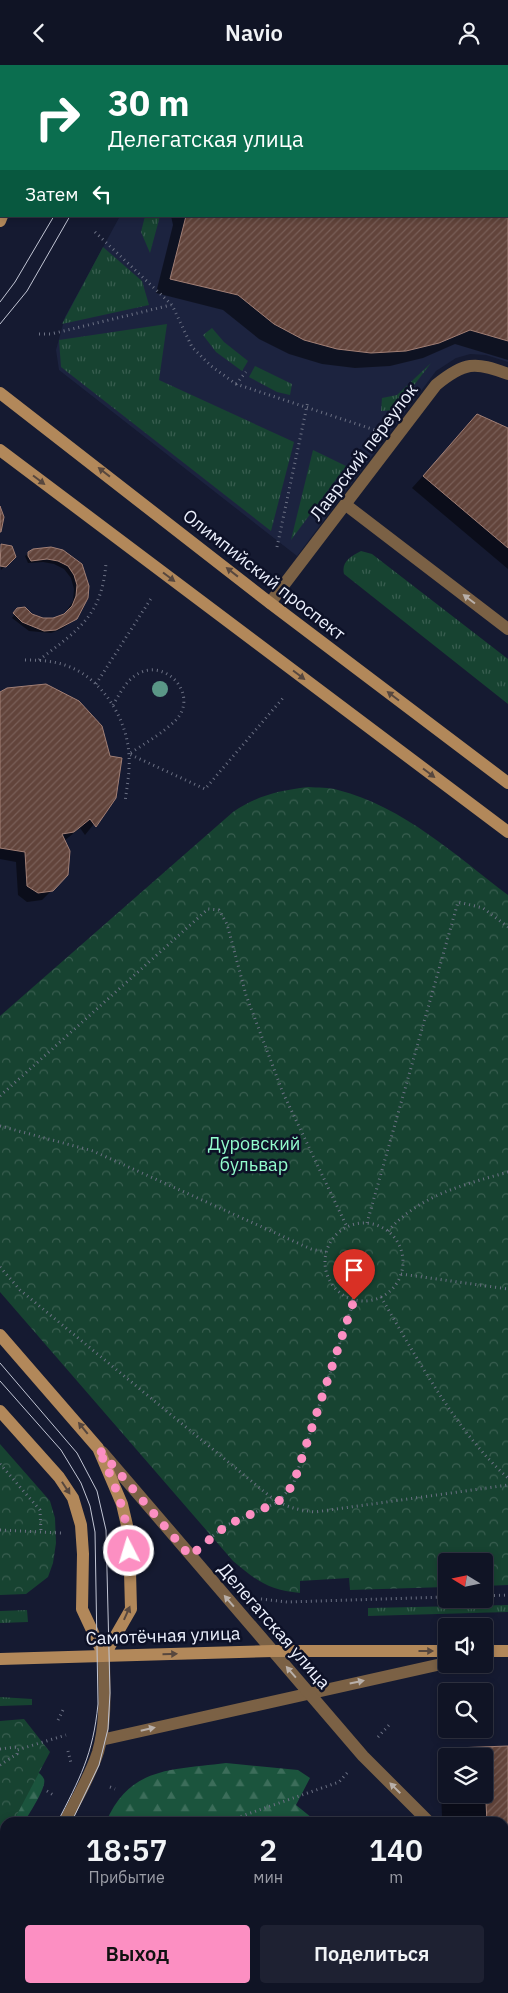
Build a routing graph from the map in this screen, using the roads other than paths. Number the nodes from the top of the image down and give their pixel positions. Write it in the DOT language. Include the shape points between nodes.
graph roads {
  1 [pos="508,374"];
  2 [pos="0,393"];
  3 [pos="0,451"];
  4 [pos="346,505"];
  5 [pos="270,603"];
  6 [pos="508,629"];
  7 [pos="508,783"];
  8 [pos="508,832"];
  9 [pos="0,1335"];
  10 [pos="0,1411"];
  11 [pos="98,1448"];
  12 [pos="273,1651"];
  13 [pos="438,1651"];
  14 [pos="493,1651"];
  15 [pos="507,1651"];
  16 [pos="493,1653"];
  17 [pos="104,1656"];
  18 [pos="0,1659"];
  19 [pos="438,1665"];
  20 [pos="309,1692"];
  21 [pos="101,1740"];
  22 [pos="67,1817"];
  23 [pos="424,1817"];
  1 -- 4 [label="street, Лаврский переулок" via="470,364 454,370 436,385"];
  5 -- 2 [label="main road, Олимпийский проспект, one-way"];
  3 -- 8 [label="main road, one-way"];
  4 -- 5 [label="street, Лаврский переулок"];
  6 -- 4 [label="street, one-way"];
  7 -- 5 [label="main road, Олимпийский проспект, one-way"];
  11 -- 9 [label="main road, Делегатская улица, one-way"];
  10 -- 17 [label="main road, one-way" via="59,1477 73,1499 82,1535 82,1609"];
  12 -- 11 [label="street, Делегатская улица, one-way"];
  17 -- 11 [label="main road, Делегатская улица, one-way" via="131,1609 131,1602 129,1534 122,1504"];
  12 -- 13 [label="main road, Самотёчная улица, one-way"];
  17 -- 12 [label="main road, Самотёчная улица, one-way"];
  20 -- 12 [label="street, Делегатская улица, one-way"];
  14 -- 15 [label="main road"];
  15 -- 16 [label="street"];
  17 -- 18 [label="main road, Самотёчная улица"];
  17 -- 21 [label="street"];
  20 -- 19 [label="street, one-way"];
  21 -- 20 [label="street, one-way"];
  23 -- 20 [label="street, Делегатская улица, one-way" via="363,1755"];
  21 -- 22 [label="street" via="89,1775"];
}
